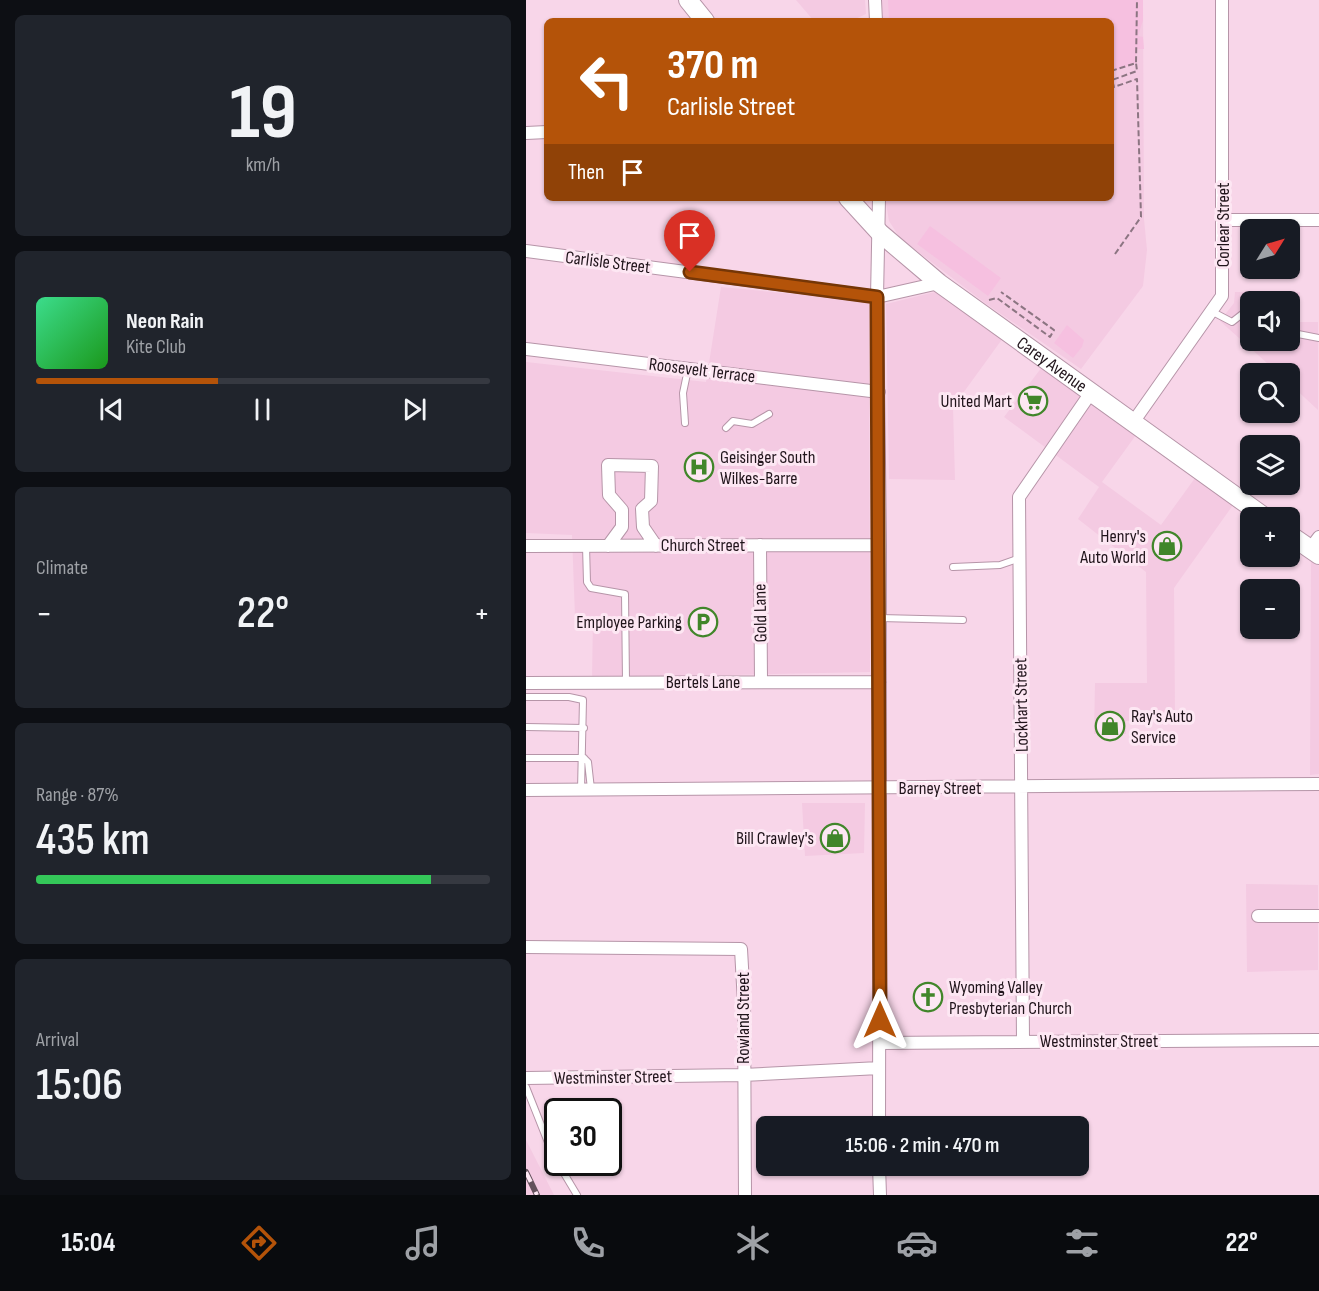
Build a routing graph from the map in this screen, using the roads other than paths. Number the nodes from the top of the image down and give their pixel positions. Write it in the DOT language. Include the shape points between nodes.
graph roads {
  1 [pos="688,0"];
  2 [pos="875,0"];
  3 [pos="1222,0"];
  4 [pos="703,18"];
  5 [pos="876,18"];
  6 [pos="544,132"];
  7 [pos="526,133"];
  8 [pos="850,201"];
  9 [pos="879,201"];
  10 [pos="1224,220"];
  11 [pos="1318,220"];
  12 [pos="880,234"];
  13 [pos="526,251"];
  14 [pos="939,283"];
  15 [pos="877,297"];
  16 [pos="1211,311"];
  17 [pos="1240,316"];
  18 [pos="1300,334"];
  19 [pos="1318,338"];
  20 [pos="526,349"];
  21 [pos="688,369"];
  22 [pos="1092,391"];
  23 [pos="879,392"];
  24 [pos="769,414"];
  25 [pos="1134,421"];
  26 [pos="685,423"];
  27 [pos="726,428"];
  28 [pos="1251,507"];
  29 [pos="1300,540"];
  30 [pos="760,545"];
  31 [pos="880,545"];
  32 [pos="526,546"];
  33 [pos="586,546"];
  34 [pos="608,546"];
  35 [pos="656,546"];
  36 [pos="1315,547"];
  37 [pos="1020,558"];
  38 [pos="954,567"];
  39 [pos="880,618"];
  40 [pos="963,620"];
  41 [pos="761,681"];
  42 [pos="626,682"];
  43 [pos="880,682"];
  44 [pos="526,683"];
  45 [pos="526,697"];
  46 [pos="526,727"];
  47 [pos="584,728"];
  48 [pos="526,758"];
  49 [pos="584,758"];
  50 [pos="1318,784"];
  51 [pos="878,788"];
  52 [pos="1022,788"];
  53 [pos="526,790"];
  54 [pos="586,790"];
  55 [pos="1258,916"];
  56 [pos="1318,916"];
  57 [pos="526,947"];
  58 [pos="1318,1040"];
  59 [pos="1023,1042"];
  60 [pos="880,1043"];
  61 [pos="879,1068"];
  62 [pos="743,1075"];
  63 [pos="526,1078"];
  64 [pos="526,1087"];
  65 [pos="879,1116"];
  66 [pos="879,1176"];
  67 [pos="577,1195"];
  68 [pos="745,1195"];
  69 [pos="880,1195"];
  1 -- 4 [label="main road"];
  2 -- 5 [label="street"];
  3 -- 10 [label="street, Corlear Street"];
  6 -- 7 [label="street"];
  8 -- 12 [label="main road, Carey Avenue"];
  9 -- 12 [label="street"];
  10 -- 11 [label="street"];
  10 -- 16 [label="street, Corlear Street" via="1222,296"];
  12 -- 14 [label="main road, Carey Avenue"];
  12 -- 15 [label="street"];
  13 -- 15 [label="street, Carlisle Street"];
  14 -- 15 [label="street, Carlisle Street"];
  14 -- 22 [label="main road, Carey Avenue"];
  15 -- 23 [label="street"];
  16 -- 17 [label="lane" via="1232,322"];
  16 -- 25 [label="street, Corlear Street"];
  18 -- 19 [label="lane"];
  20 -- 21 [label="street, Roosevelt Terrace"];
  21 -- 23 [label="street, Roosevelt Terrace"];
  21 -- 26 [label="lane" via="683,393"];
  22 -- 25 [label="main road, Carey Avenue"];
  22 -- 37 [label="street, Lockhart Street" via="1019,497"];
  23 -- 31 [label="street"];
  24 -- 27 [label="lane" via="752,424 733,421"];
  25 -- 28 [label="main road, Carey Avenue"];
  29 -- 36 [label="main road"];
  30 -- 31 [label="street, Church Street"];
  30 -- 35 [label="street, Church Street"];
  30 -- 41 [label="street, Gold Lane"];
  31 -- 39 [label="street"];
  32 -- 33 [label="street, Church Street"];
  33 -- 34 [label="street, Church Street"];
  33 -- 42 [label="lane" via="587,582 591,588 625,594"];
  34 -- 35 [label="street, Church Street"];
  34 -- 35 [label="street" via="622,527 622,510 609,495 608,465 652,466 651,501 642,509 643,526"];
  37 -- 38 [label="lane" via="1000,565"];
  37 -- 52 [label="street, Lockhart Street"];
  39 -- 40 [label="lane"];
  39 -- 43 [label="street"];
  41 -- 42 [label="street, Bertels Lane"];
  41 -- 43 [label="street, Bertels Lane"];
  42 -- 44 [label="street, Bertels Lane"];
  43 -- 51 [label="street"];
  45 -- 47 [label="lane" via="583,700"];
  46 -- 47 [label="lane"];
  47 -- 49 [label="lane"];
  48 -- 49 [label="lane"];
  49 -- 54 [label="lane" via="588,762"];
  50 -- 52 [label="street, Barney Street"];
  51 -- 52 [label="street, Barney Street"];
  51 -- 54 [label="street, Barney Street"];
  51 -- 60 [label="street"];
  52 -- 59 [label="street, Lockhart Street"];
  53 -- 54 [label="street, Barney Street"];
  55 -- 56 [label="street"];
  57 -- 62 [label="street, Rowland Street" via="741,949"];
  58 -- 59 [label="street, Westminster Street"];
  59 -- 60 [label="street, Westminster Street"];
  60 -- 61 [label="street"];
  61 -- 62 [label="street, Westminster Street"];
  61 -- 65 [label="street"];
  62 -- 63 [label="street, Westminster Street"];
  62 -- 68 [label="street, Rowland Street"];
  64 -- 67 [label="lane" via="553,1155"];
  66 -- 69 [label="street"];
}
